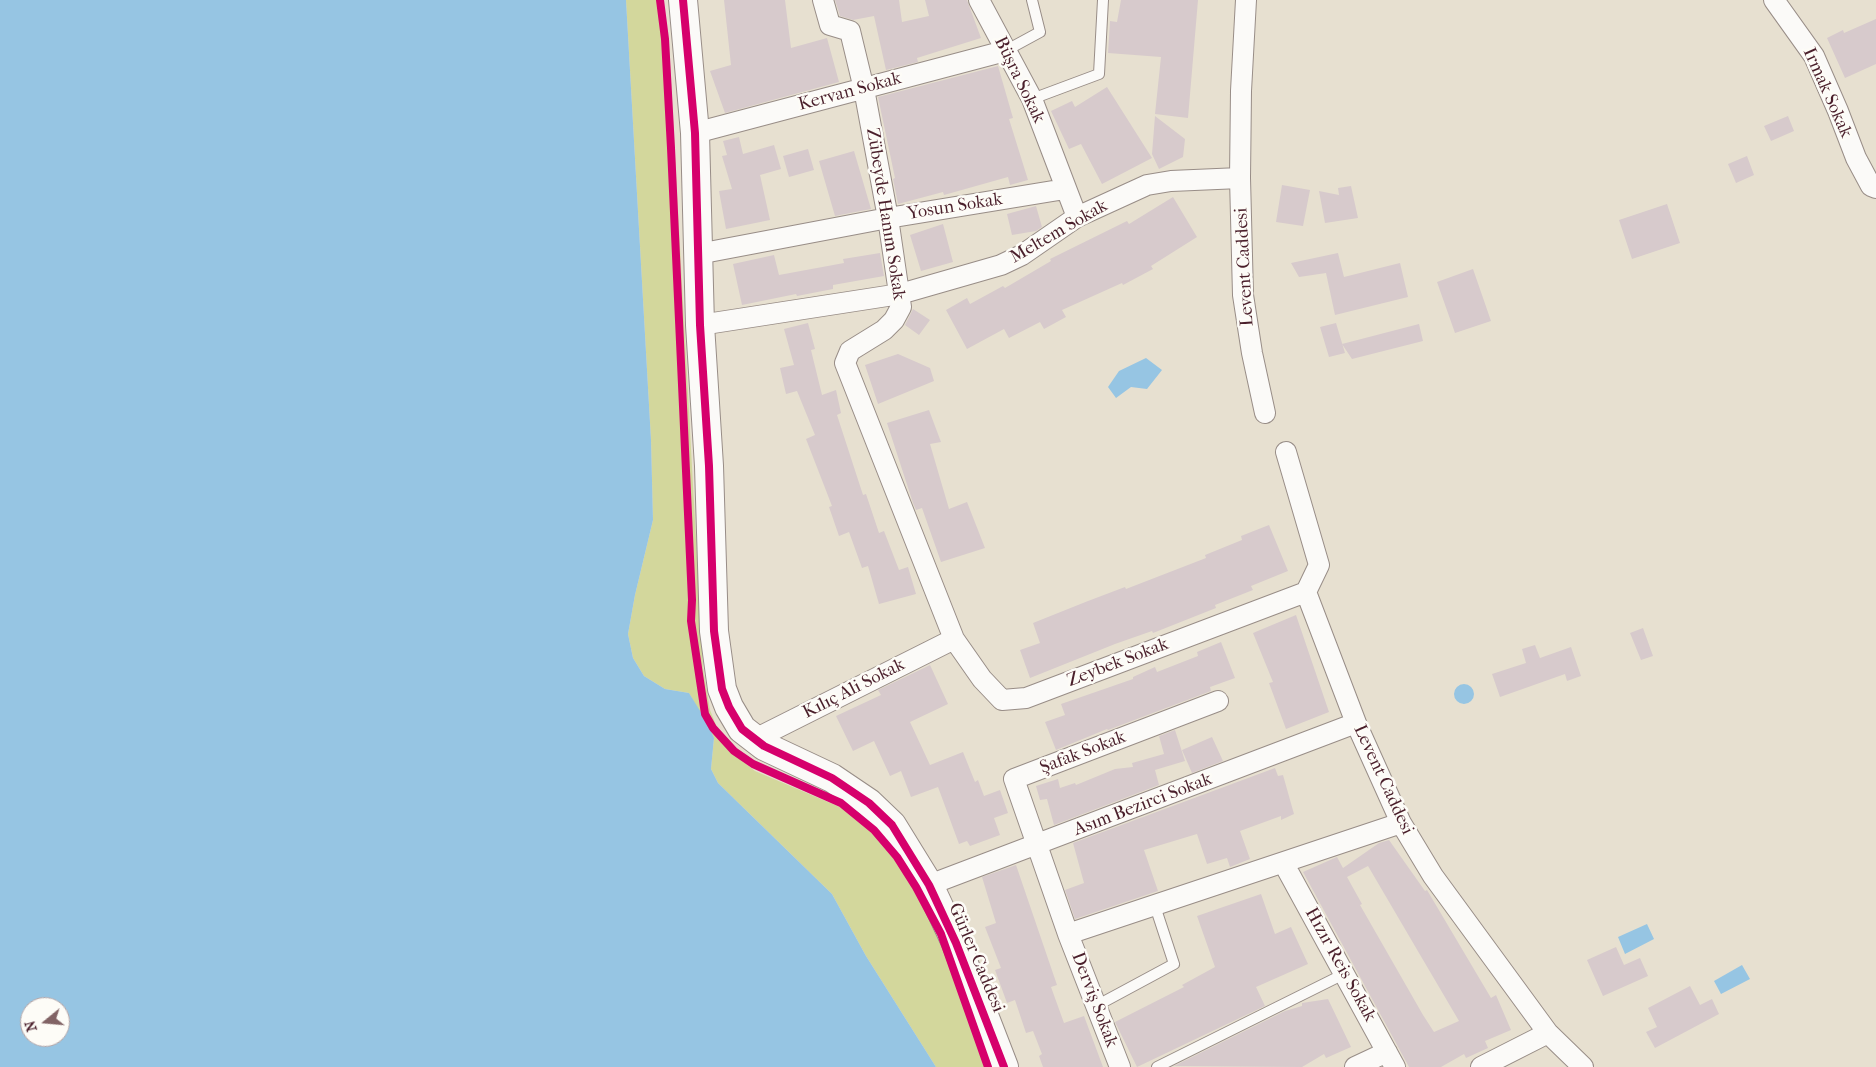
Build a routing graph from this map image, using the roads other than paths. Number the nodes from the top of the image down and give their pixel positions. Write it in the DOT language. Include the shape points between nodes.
graph roads {
  1 [pos="683,0"];
  2 [pos="823,0"];
  3 [pos="979,0"];
  4 [pos="1032,0"];
  5 [pos="1103,0"];
  6 [pos="1246,0"];
  7 [pos="1774,0"];
  8 [pos="1005,51"];
  9 [pos="864,89"];
  10 [pos="1032,99"];
  11 [pos="694,133"];
  12 [pos="1240,178"];
  13 [pos="1876,188"];
  14 [pos="1065,189"];
  15 [pos="1077,217"];
  16 [pos="888,218"];
  17 [pos="698,254"];
  18 [pos="900,294"];
  19 [pos="700,325"];
  20 [pos="1265,414"];
  21 [pos="1286,452"];
  22 [pos="1306,592"];
  23 [pos="954,639"];
  24 [pos="1218,701"];
  25 [pos="1356,723"];
  26 [pos="755,739"];
  27 [pos="1401,823"];
  28 [pos="1036,846"];
  29 [pos="1284,864"];
  30 [pos="929,885"];
  31 [pos="1155,906"];
  32 [pos="1068,934"];
  33 [pos="1344,974"];
  34 [pos="1096,1006"];
  35 [pos="1548,1032"];
  36 [pos="1391,1059"];
  37 [pos="1004,1067"];
  38 [pos="1120,1067"];
  39 [pos="1157,1067"];
  40 [pos="1355,1067"];
  41 [pos="1481,1067"];
  42 [pos="1583,1067"];
  1 -- 11 [label="street, Gürler Caddesi"];
  2 -- 9 [label="street, Zübeyde Hanım Sokak" via="830,25 850,31"];
  3 -- 8 [label="street, Büşra Sokak"];
  4 -- 8 [label="lane" via="1040,32"];
  5 -- 10 [label="lane" via="1099,74"];
  6 -- 12 [label="street, Levent Caddesi"];
  7 -- 13 [label="street, Irmak Sokak" via="1814,56 1856,158 1871,186"];
  8 -- 9 [label="street, Kervan Sokak"];
  8 -- 10 [label="street, Büşra Sokak"];
  9 -- 11 [label="street, Kervan Sokak"];
  9 -- 16 [label="street, Zübeyde Hanım Sokak"];
  10 -- 14 [label="street, Büşra Sokak"];
  11 -- 17 [label="street, Gürler Caddesi"];
  12 -- 15 [label="street, Meltem Sokak" via="1147,184"];
  12 -- 20 [label="street, Levent Caddesi" via="1243,294"];
  14 -- 15 [label="street, Büşra Sokak"];
  14 -- 16 [label="street, Yosun Sokak"];
  15 -- 18 [label="street, Meltem Sokak" via="1022,255"];
  16 -- 17 [label="street, Yosun Sokak"];
  16 -- 18 [label="street, Zübeyde Hanım Sokak"];
  17 -- 19 [label="street, Gürler Caddesi"];
  18 -- 19 [label="street, Meltem Sokak"];
  18 -- 23 [label="street, Zübeyde Hanım Sokak" via="901,306 894,320 884,330 850,350 845,363"];
  19 -- 26 [label="street, Gürler Caddesi" via="710,466 714,632 719,677 729,707 742,729"];
  21 -- 22 [label="street" via="1320,565"];
  22 -- 23 [label="street, Zeybek Sokak" via="1026,698 1002,700 982,679"];
  22 -- 25 [label="street, Levent Caddesi"];
  23 -- 26 [label="street, Kılıç Ali Sokak"];
  24 -- 28 [label="street, Şafak Sokak" via="1014,779"];
  25 -- 27 [label="street, Levent Caddesi"];
  25 -- 28 [label="street, Asım Bezirci Sokak"];
  26 -- 30 [label="street, Gürler Caddesi" via="832,778 869,803 892,825"];
  27 -- 29 [label="street"];
  27 -- 35 [label="street, Levent Caddesi" via="1433,876"];
  28 -- 30 [label="street, Asım Bezirci Sokak"];
  28 -- 32 [label="street, Derviş Sokak"];
  29 -- 31 [label="street"];
  29 -- 33 [label="street, Hızır Reis Sokak"];
  30 -- 37 [label="street, Gürler Caddesi" via="956,943"];
  31 -- 32 [label="street"];
  31 -- 34 [label="lane" via="1174,964"];
  32 -- 34 [label="street, Derviş Sokak"];
  33 -- 36 [label="street, Hızır Reis Sokak"];
  33 -- 39 [label="lane"];
  34 -- 38 [label="street, Derviş Sokak"];
  35 -- 41 [label="street"];
  35 -- 42 [label="street, Levent Caddesi"];
  36 -- 40 [label="street"];
}
